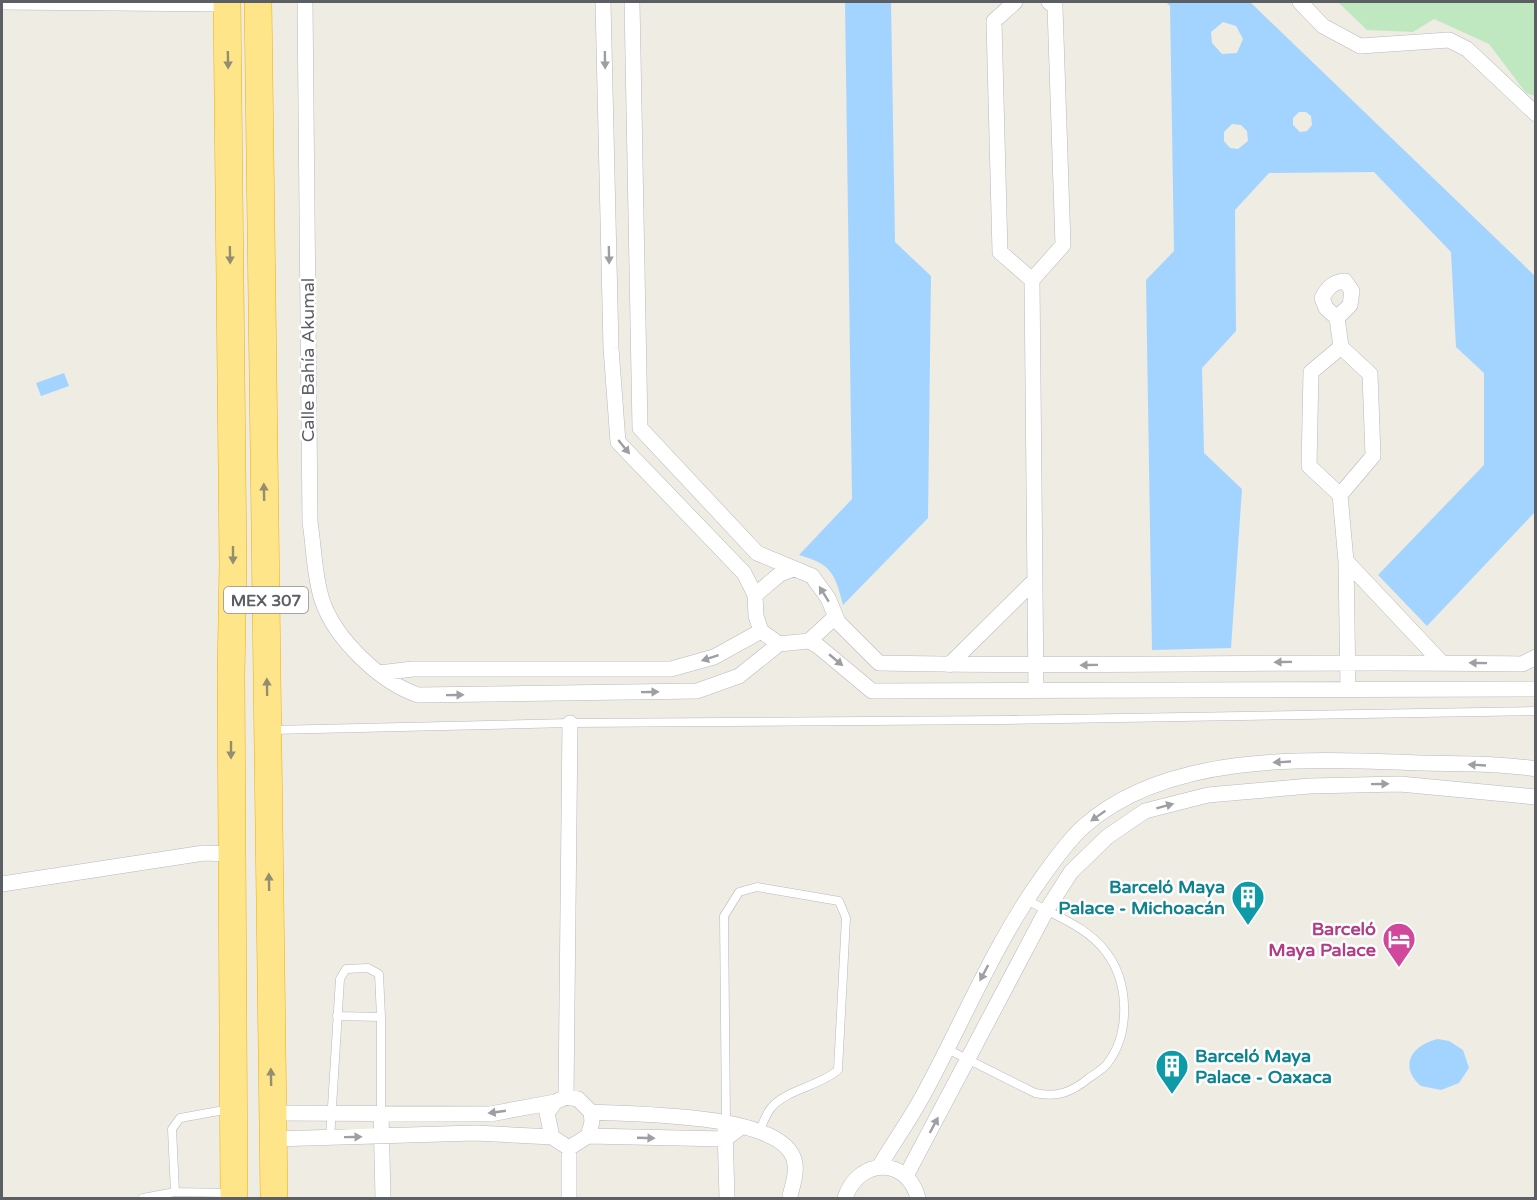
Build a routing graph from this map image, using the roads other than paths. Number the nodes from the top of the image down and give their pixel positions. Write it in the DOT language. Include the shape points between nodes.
graph roads {
  1 [pos="2,2"];
  2 [pos="258,2"];
  3 [pos="305,2"];
  4 [pos="603,2"];
  5 [pos="632,2"];
  6 [pos="1015,2"];
  7 [pos="1049,2"];
  8 [pos="1300,2"];
  9 [pos="227,3"];
  10 [pos="1536,114"];
  11 [pos="1032,280"];
  12 [pos="1337,318"];
  13 [pos="1341,346"];
  14 [pos="1340,495"];
  15 [pos="1346,561"];
  16 [pos="793,569"];
  17 [pos="1034,581"];
  18 [pos="755,595"];
  19 [pos="835,617"];
  20 [pos="761,631"];
  21 [pos="809,641"];
  22 [pos="780,644"];
  23 [pos="1536,657"];
  24 [pos="1347,661"];
  25 [pos="1442,663"];
  26 [pos="949,665"];
  27 [pos="1036,666"];
  28 [pos="379,673"];
  29 [pos="1348,689"];
  30 [pos="1536,689"];
  31 [pos="1036,691"];
  32 [pos="1536,711"];
  33 [pos="570,723"];
  34 [pos="267,730"];
  35 [pos="1356,760"];
  36 [pos="1536,769"];
  37 [pos="1354,785"];
  38 [pos="1536,797"];
  39 [pos="231,854"];
  40 [pos="2,884"];
  41 [pos="1026,899"];
  42 [pos="1046,911"];
  43 [pos="337,1016"];
  44 [pos="381,1017"];
  45 [pos="947,1049"];
  46 [pos="969,1059"];
  47 [pos="560,1100"];
  48 [pos="234,1108"];
  49 [pos="330,1112"];
  50 [pos="591,1112"];
  51 [pos="381,1113"];
  52 [pos="733,1124"];
  53 [pos="273,1126"];
  54 [pos="760,1130"];
  55 [pos="588,1136"];
  56 [pos="382,1137"];
  57 [pos="552,1137"];
  58 [pos="330,1139"];
  59 [pos="725,1139"];
  60 [pos="569,1148"];
  61 [pos="879,1167"];
  62 [pos="906,1176"];
  63 [pos="175,1192"];
  64 [pos="234,1196"];
  65 [pos="790,1196"];
  66 [pos="143,1198"];
  67 [pos="274,1198"];
  68 [pos="383,1198"];
  69 [pos="569,1198"];
  70 [pos="727,1198"];
  71 [pos="845,1198"];
  72 [pos="918,1198"];
  1 -- 9 [label="street"];
  34 -- 2 [label="highway, MEX 307, one-way"];
  3 -- 28 [label="street, Calle Bahía Akumal" via="310,522 322,600 344,639"];
  4 -- 18 [label="street, one-way" via="611,348 618,442 744,573"];
  5 -- 16 [label="street" via="640,428 757,553"];
  6 -- 11 [label="street" via="994,21 999,252"];
  7 -- 11 [label="street" via="1055,7 1063,245"];
  8 -- 10 [label="street" via="1323,26 1359,46 1449,40 1467,49"];
  9 -- 39 [label="highway, MEX 307, one-way" via="233,563"];
  11 -- 17 [label="street"];
  12 -- 13 [label="street"];
  13 -- 14 [label="street" via="1370,374 1373,456"];
  13 -- 14 [label="street" via="1311,372 1309,466"];
  14 -- 15 [label="street"];
  15 -- 24 [label="street"];
  15 -- 25 [label="street"];
  16 -- 18 [label="street" via="780,574"];
  19 -- 16 [label="street, one-way" via="828,598 812,576"];
  17 -- 26 [label="street"];
  17 -- 27 [label="street"];
  18 -- 20 [label="street"];
  19 -- 21 [label="street"];
  19 -- 26 [label="street" via="879,663"];
  20 -- 22 [label="street"];
  20 -- 28 [label="street, one-way" via="714,657 671,669 413,669"];
  21 -- 22 [label="street"];
  21 -- 31 [label="street, one-way" via="872,691"];
  28 -- 22 [label="street, Calle Bahía Akumal, one-way" via="398,688 418,695 697,691 739,676"];
  23 -- 25 [label="street, one-way" via="1522,664"];
  24 -- 25 [label="street"];
  24 -- 27 [label="street, one-way"];
  24 -- 29 [label="street"];
  26 -- 27 [label="street"];
  27 -- 31 [label="street"];
  29 -- 30 [label="street"];
  29 -- 31 [label="street"];
  32 -- 33 [label="lane"];
  33 -- 34 [label="lane"];
  33 -- 47 [label="street"];
  53 -- 34 [label="highway, MEX 307, one-way"];
  36 -- 35 [label="street, one-way"];
  35 -- 37 [label="street"];
  35 -- 41 [label="street, one-way" via="1241,765 1162,782 1118,803 1083,827"];
  37 -- 38 [label="street, one-way" via="1400,784"];
  42 -- 37 [label="street, one-way" via="1071,872 1107,837 1145,811 1208,795"];
  39 -- 40 [label="street" via="204,853"];
  39 -- 48 [label="highway, MEX 307"];
  41 -- 42 [label="lane"];
  41 -- 45 [label="street, one-way" via="984,972"];
  42 -- 46 [label="street"];
  42 -- 46 [label="lane" via="1072,921 1106,951 1124,987 1122,1031 1107,1064 1075,1089 1050,1096 1035,1094"];
  43 -- 44 [label="lane"];
  43 -- 44 [label="lane" via="340,979 346,969 368,968 379,974"];
  43 -- 49 [label="lane"];
  44 -- 51 [label="lane"];
  45 -- 46 [label="lane"];
  45 -- 61 [label="street" via="928,1088"];
  62 -- 46 [label="street, one-way"];
  47 -- 50 [label="street" via="578,1099"];
  47 -- 51 [label="street, one-way" via="490,1114"];
  47 -- 57 [label="street" via="547,1113"];
  48 -- 63 [label="lane" via="180,1118 171,1129"];
  48 -- 64 [label="highway, MEX 307"];
  49 -- 51 [label="street"];
  49 -- 53 [label="street"];
  49 -- 58 [label="lane"];
  50 -- 52 [label="street"];
  50 -- 55 [label="street"];
  51 -- 56 [label="street"];
  52 -- 54 [label="street"];
  52 -- 54 [label="lane" via="724,916 739,892 757,887 839,901 846,918 838,1070 827,1080 780,1100 771,1108"];
  52 -- 59 [label="street"];
  53 -- 58 [label="street"];
  53 -- 67 [label="highway, MEX 307"];
  54 -- 65 [label="street" via="789,1149 795,1164"];
  55 -- 59 [label="street, one-way"];
  55 -- 60 [label="street"];
  56 -- 57 [label="street" via="475,1133"];
  58 -- 56 [label="street, one-way"];
  56 -- 68 [label="street"];
  57 -- 60 [label="street"];
  59 -- 70 [label="street"];
  60 -- 69 [label="street"];
  61 -- 62 [label="street"];
  61 -- 71 [label="street" via="857,1177"];
  62 -- 72 [label="street"];
  63 -- 64 [label="lane"];
  63 -- 66 [label="lane"];
}
